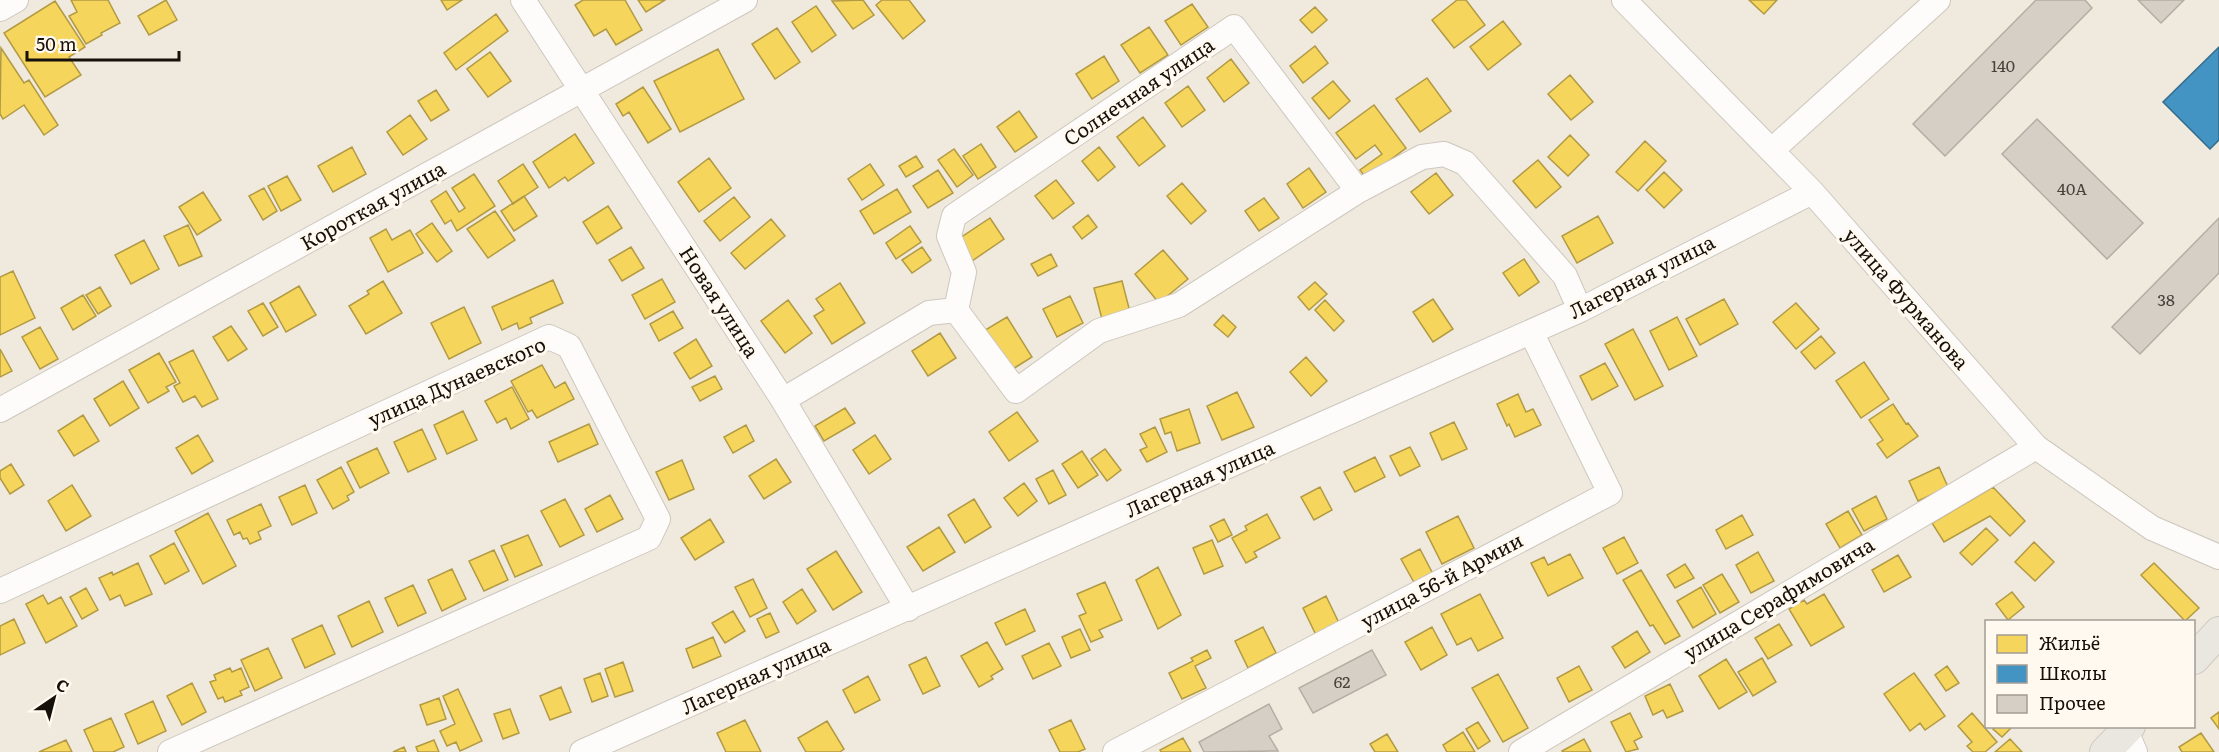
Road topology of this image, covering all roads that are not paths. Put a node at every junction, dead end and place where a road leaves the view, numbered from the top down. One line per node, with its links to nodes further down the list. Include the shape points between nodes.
1 (16, 0): 6 (street)
2 (524, 0): 7 (street, Новая улица)
3 (745, 0): 7 (street, Короткая улица)
4 (1624, 0): 8 (street, улица Фурманова)
5 (1938, 0): 8 (street)
6 (0, 9)
7 (581, 91): 14 (street, Новая улица); 15 (street, Короткая улица)
8 (1772, 150): 10 (street, улица Фурманова)
9 (1358, 191): 11 (street, via 1422,157 1444,154 1465,163 1564,276); 12 (street, via 1179,305 1099,331 1016,391); 12 (street, Солнечная улица, via 1234,27 954,216 949,236 964,272)
10 (1812, 192): 11 (street, Лагерная улица); 16 (street, улица Фурманова)
11 (1580, 309): 13 (street, Лагерная улица)
12 (956, 310): 14 (street, via 929,313)
13 (1531, 332): 19 (street, Лагерная улица); 25 (street, улица 56-й Армии, via 1610,493)
14 (783, 400): 19 (street, Новая улица)
15 (0, 410)
16 (2036, 447): 17 (street, улица Фурманова, via 2152,528); 26 (street, улица Серафимовича)
17 (2219, 557)
18 (0, 591): 23 (street, улица Дунаевского, via 549,338 568,346 658,519 649,538)
19 (908, 609): 24 (street, Лагерная улица)
20 (2219, 632): 21 (main road)
21 (2195, 657)
22 (2131, 736): 27 (main road)
23 (170, 752)
24 (582, 752)
25 (1115, 752)
26 (1521, 752)
27 (2104, 752)

